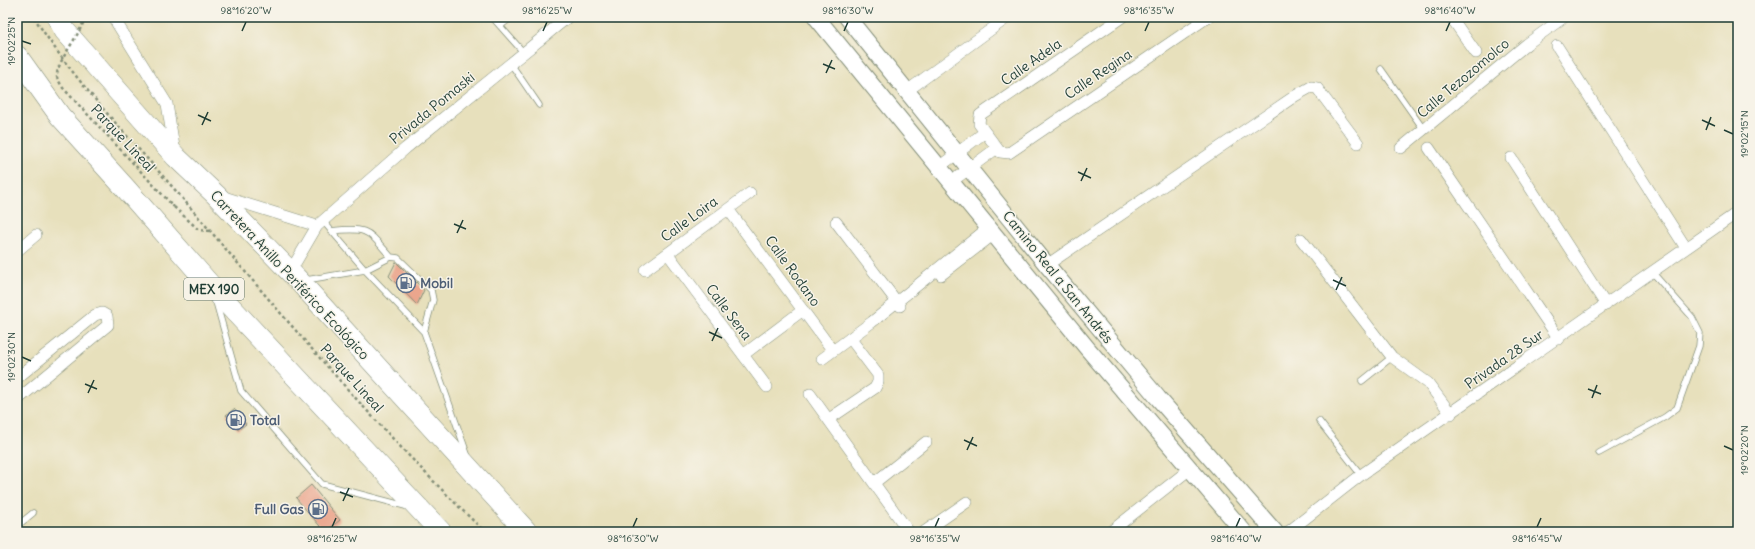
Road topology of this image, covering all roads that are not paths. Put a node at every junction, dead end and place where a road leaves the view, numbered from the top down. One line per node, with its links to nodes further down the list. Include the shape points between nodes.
1 (57, 17): 29 (highway, Carretera Anillo Periférico Ecológico, via 65,31)
2 (113, 17): 29 (street, via 167,104)
3 (492, 17): 13 (lane)
4 (512, 17): 13 (lane)
5 (568, 17): 15 (street, Privada Pomaski)
6 (816, 17): 31 (main road, Camino Real a San Andrés)
7 (847, 17): 20 (main road, Camino Real a San Andrés)
8 (1008, 17): 20 (street)
9 (1122, 17): 23 (street, Calle Adela, via 980,115 979,124)
10 (1208, 17): 27 (street, Calle Regina, via 1009,153)
11 (1451, 17): 16 (street)
12 (1564, 17): 22 (street, Calle Tezozomolco, via 1527,44)
13 (500, 26): 15 (lane)
14 (1557, 46): 44 (street)
15 (524, 53): 18 (street, Privada Pomaski)
16 (1476, 53)
17 (17, 56): 53 (highway, MEX 190, via 60,116)
18 (511, 64): 21 (lane); 39 (street, Privada Pomaski, via 406,148)
19 (1381, 69): 22 (lane)
20 (907, 91): 28 (main road, Camino Real a San Andrés)
21 (540, 105)
22 (1424, 130): 25 (street, Calle Tezozomolco)
23 (985, 132): 27 (street); 28 (street)
24 (1358, 143): 48 (street, via 1317,88 1311,87 1294,96)
25 (1401, 148)
26 (1429, 148): 59 (street)
27 (1001, 151): 32 (street, Calle Regina)
28 (957, 154): 31 (street); 32 (main road, Camino Real a San Andrés)
29 (176, 158): 35 (highway, Carretera Anillo Periférico Ecológico)
30 (1511, 158): 55 (street)
31 (939, 167): 33 (main road, Camino Real a San Andrés)
32 (969, 168): 33 (street, Calle Regina); 48 (main road, Camino Real a San Andrés)
33 (951, 182): 41 (main road, Camino Real a San Andrés)
34 (750, 193): 36 (street, Calle Loira)
35 (216, 195): 39 (street); 52 (highway, Carretera Anillo Periférico Ecológico)
36 (728, 209): 46 (street, Calle Loira); 56 (street, Calle Rodano)
37 (1738, 212): 44 (street, Privada 28 Sur)
38 (836, 222): 54 (street)
39 (320, 223): 40 (lane); 52 (street, Privada Pomaski)
40 (331, 230): 47 (lane, via 353,229 369,232); 49 (lane)
41 (991, 231): 54 (street); 76 (main road, Camino Real a San Andrés)
42 (36, 235): 45 (street)
43 (1301, 239): 62 (street)
44 (1686, 248): 51 (street, Privada 28 Sur)
45 (17, 251)
46 (668, 254): 50 (street, Calle Loira); 61 (street, Calle Sena)
47 (392, 257): 49 (lane); 57 (lane, via 398,258 431,290 433,300)
48 (1047, 265): 90 (main road, Camino Real a San Andrés)
49 (365, 270): 52 (lane); 57 (lane)
50 (645, 270)
51 (1652, 272): 55 (street, Privada 28 Sur); 75 (lane, via 1692,317 1700,333 1699,346 1677,408 1665,418)
52 (294, 277): 77 (highway, Carretera Anillo Periférico Ecológico)
53 (211, 286): 81 (highway, MEX 190); 81 (lane, via 242,391 322,484)
54 (898, 304): 58 (street, via 884,319 872,322)
55 (1606, 305): 59 (street, Privada 28 Sur)
56 (803, 310): 60 (street, Calle Rodano); 61 (street)
57 (424, 332): 77 (lane)
58 (850, 338): 60 (street); 72 (street, via 878,375 878,382 875,388)
59 (1559, 339): 71 (street, Privada 28 Sur)
60 (833, 351): 63 (street)
61 (743, 355): 68 (street, Calle Sena)
62 (1392, 358): 67 (lane); 71 (street, via 1428,383)
63 (822, 359)
64 (35, 364): 65 (street); 65 (street, via 95,315 102,313 107,316 108,325); 66 (street)
65 (46, 377): 70 (street)
66 (17, 378)
67 (1362, 381)
68 (767, 387)
69 (810, 394): 72 (street)
70 (17, 400)
71 (1451, 414): 78 (street, Privada 28 Sur)
72 (828, 419): 79 (street)
73 (1319, 421): 78 (lane)
74 (926, 442): 79 (street)
75 (1599, 452)
76 (1190, 469): 84 (main road, Camino Real a San Andrés); 89 (street)
77 (474, 474): 86 (highway, Carretera Anillo Periférico Ecológico)
78 (1361, 475): 91 (street, Privada 28 Sur)
79 (874, 483): 87 (street)
80 (967, 502): 88 (street)
81 (423, 512): 85 (highway, MEX 190)
82 (33, 513): 83 (lane)
83 (17, 526)
84 (1241, 531)
85 (441, 532)
86 (527, 532)
87 (910, 532)
88 (924, 532)
89 (1110, 532)
90 (1275, 532)
91 (1288, 532)

